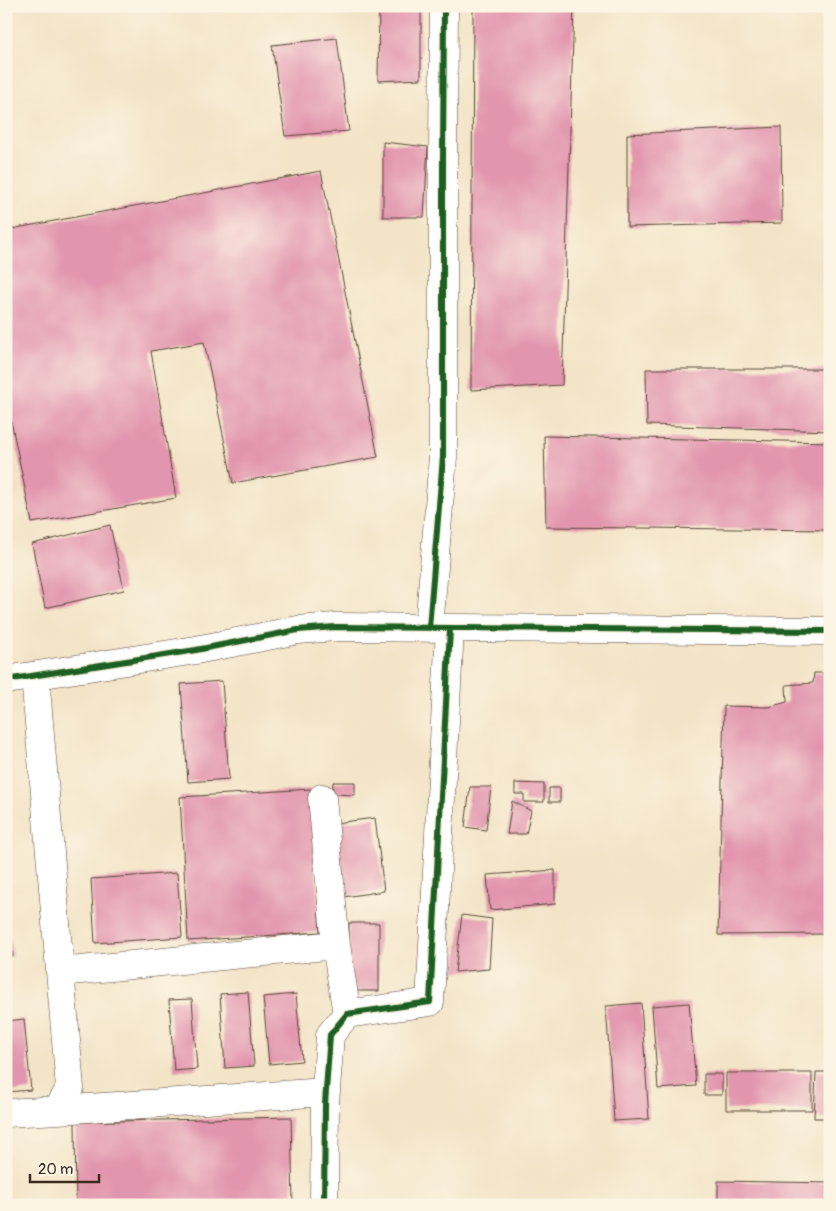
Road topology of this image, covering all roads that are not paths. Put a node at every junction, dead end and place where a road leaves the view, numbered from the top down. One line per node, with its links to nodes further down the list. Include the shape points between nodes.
1 (444, 6): 2 (street)
2 (440, 628): 3 (street); 4 (street, via 298,630); 9 (street, via 430,1002)
3 (830, 631)
4 (35, 676): 5 (street); 8 (street)
5 (6, 680)
6 (322, 798): 7 (street)
7 (336, 946): 8 (street); 9 (street)
8 (60, 972): 11 (street, via 70,1088)
9 (347, 1014): 10 (street, via 330,1035)
10 (326, 1092): 11 (street); 13 (street)
11 (58, 1110): 12 (street)
12 (6, 1113)
13 (324, 1205)

